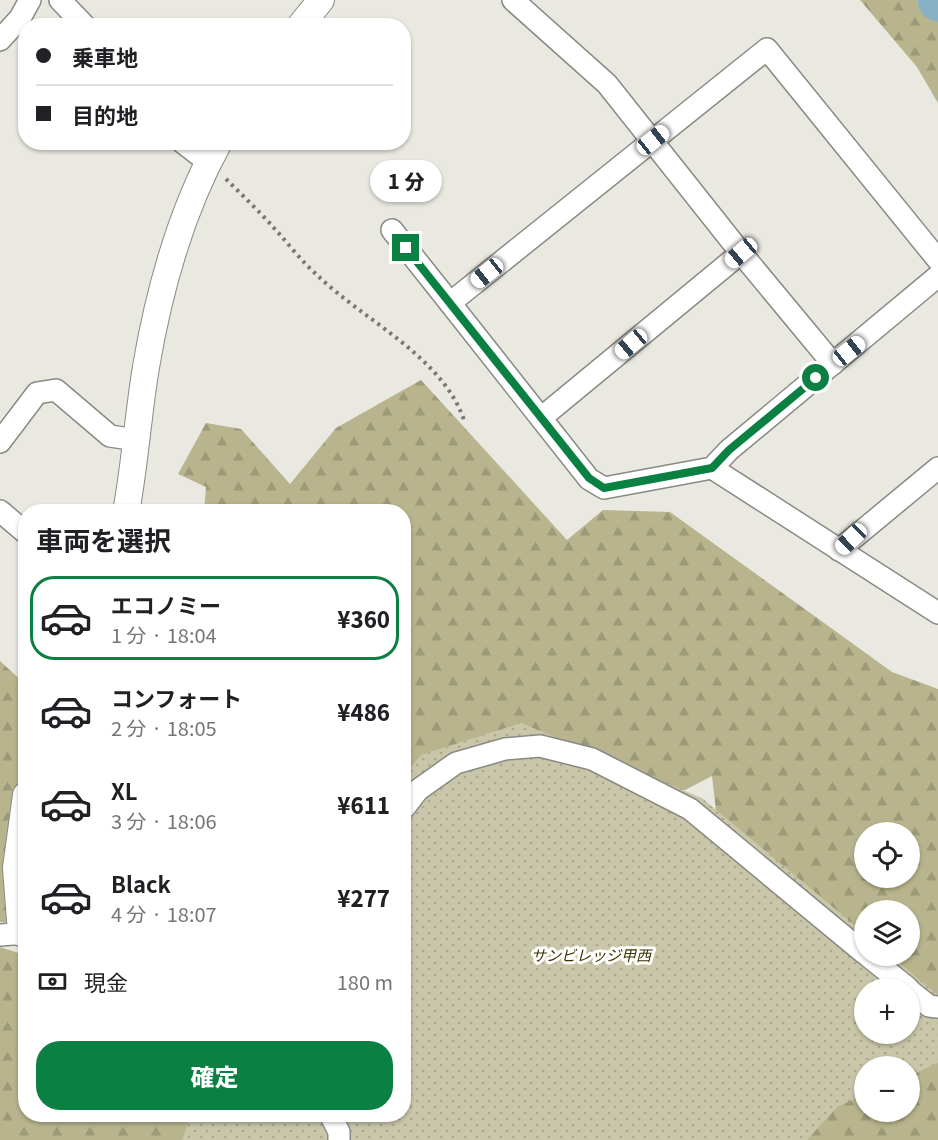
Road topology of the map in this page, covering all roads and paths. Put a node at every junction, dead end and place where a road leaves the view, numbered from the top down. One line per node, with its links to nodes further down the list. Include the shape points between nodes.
1 (30, 0): 5 (street)
2 (60, 0): 6 (street)
3 (321, 0): 7 (street)
4 (513, 0): 10 (street, via 607,84)
5 (20, 18)
6 (77, 18)
7 (306, 18)
8 (18, 20): 9 (street)
9 (0, 40)
10 (653, 140): 13 (street); 14 (street, via 767,49); 16 (street)
11 (213, 152): 19 (path, via 316,275 434,372 456,399); 20 (street, via 182,221 162,293 146,366)
12 (392, 230): 16 (street)
13 (741, 253): 17 (street); 18 (street)
14 (938, 260)
15 (938, 276): 17 (street)
16 (450, 303): 18 (street)
17 (833, 364): 22 (street)
18 (541, 418): 22 (street, via 589,478 604,488)
19 (464, 420)
20 (137, 440): 21 (street, via 110,436 56,390 37,393); 24 (street)
21 (0, 442)
22 (712, 468): 27 (street)
23 (938, 468): 27 (street)
24 (127, 504)
25 (0, 511): 26 (street)
26 (18, 526)
27 (839, 550): 28 (street)
28 (938, 613)
29 (411, 799): 32 (street, via 456,763 505,749 540,746 592,759 690,809)
30 (18, 853): 31 (street)
31 (16, 934)
32 (854, 945)
33 (880, 966): 34 (street)
34 (895, 978)
35 (920, 999): 36 (street)
36 (938, 1007)
37 (334, 1122): 38 (street)
38 (339, 1140)

